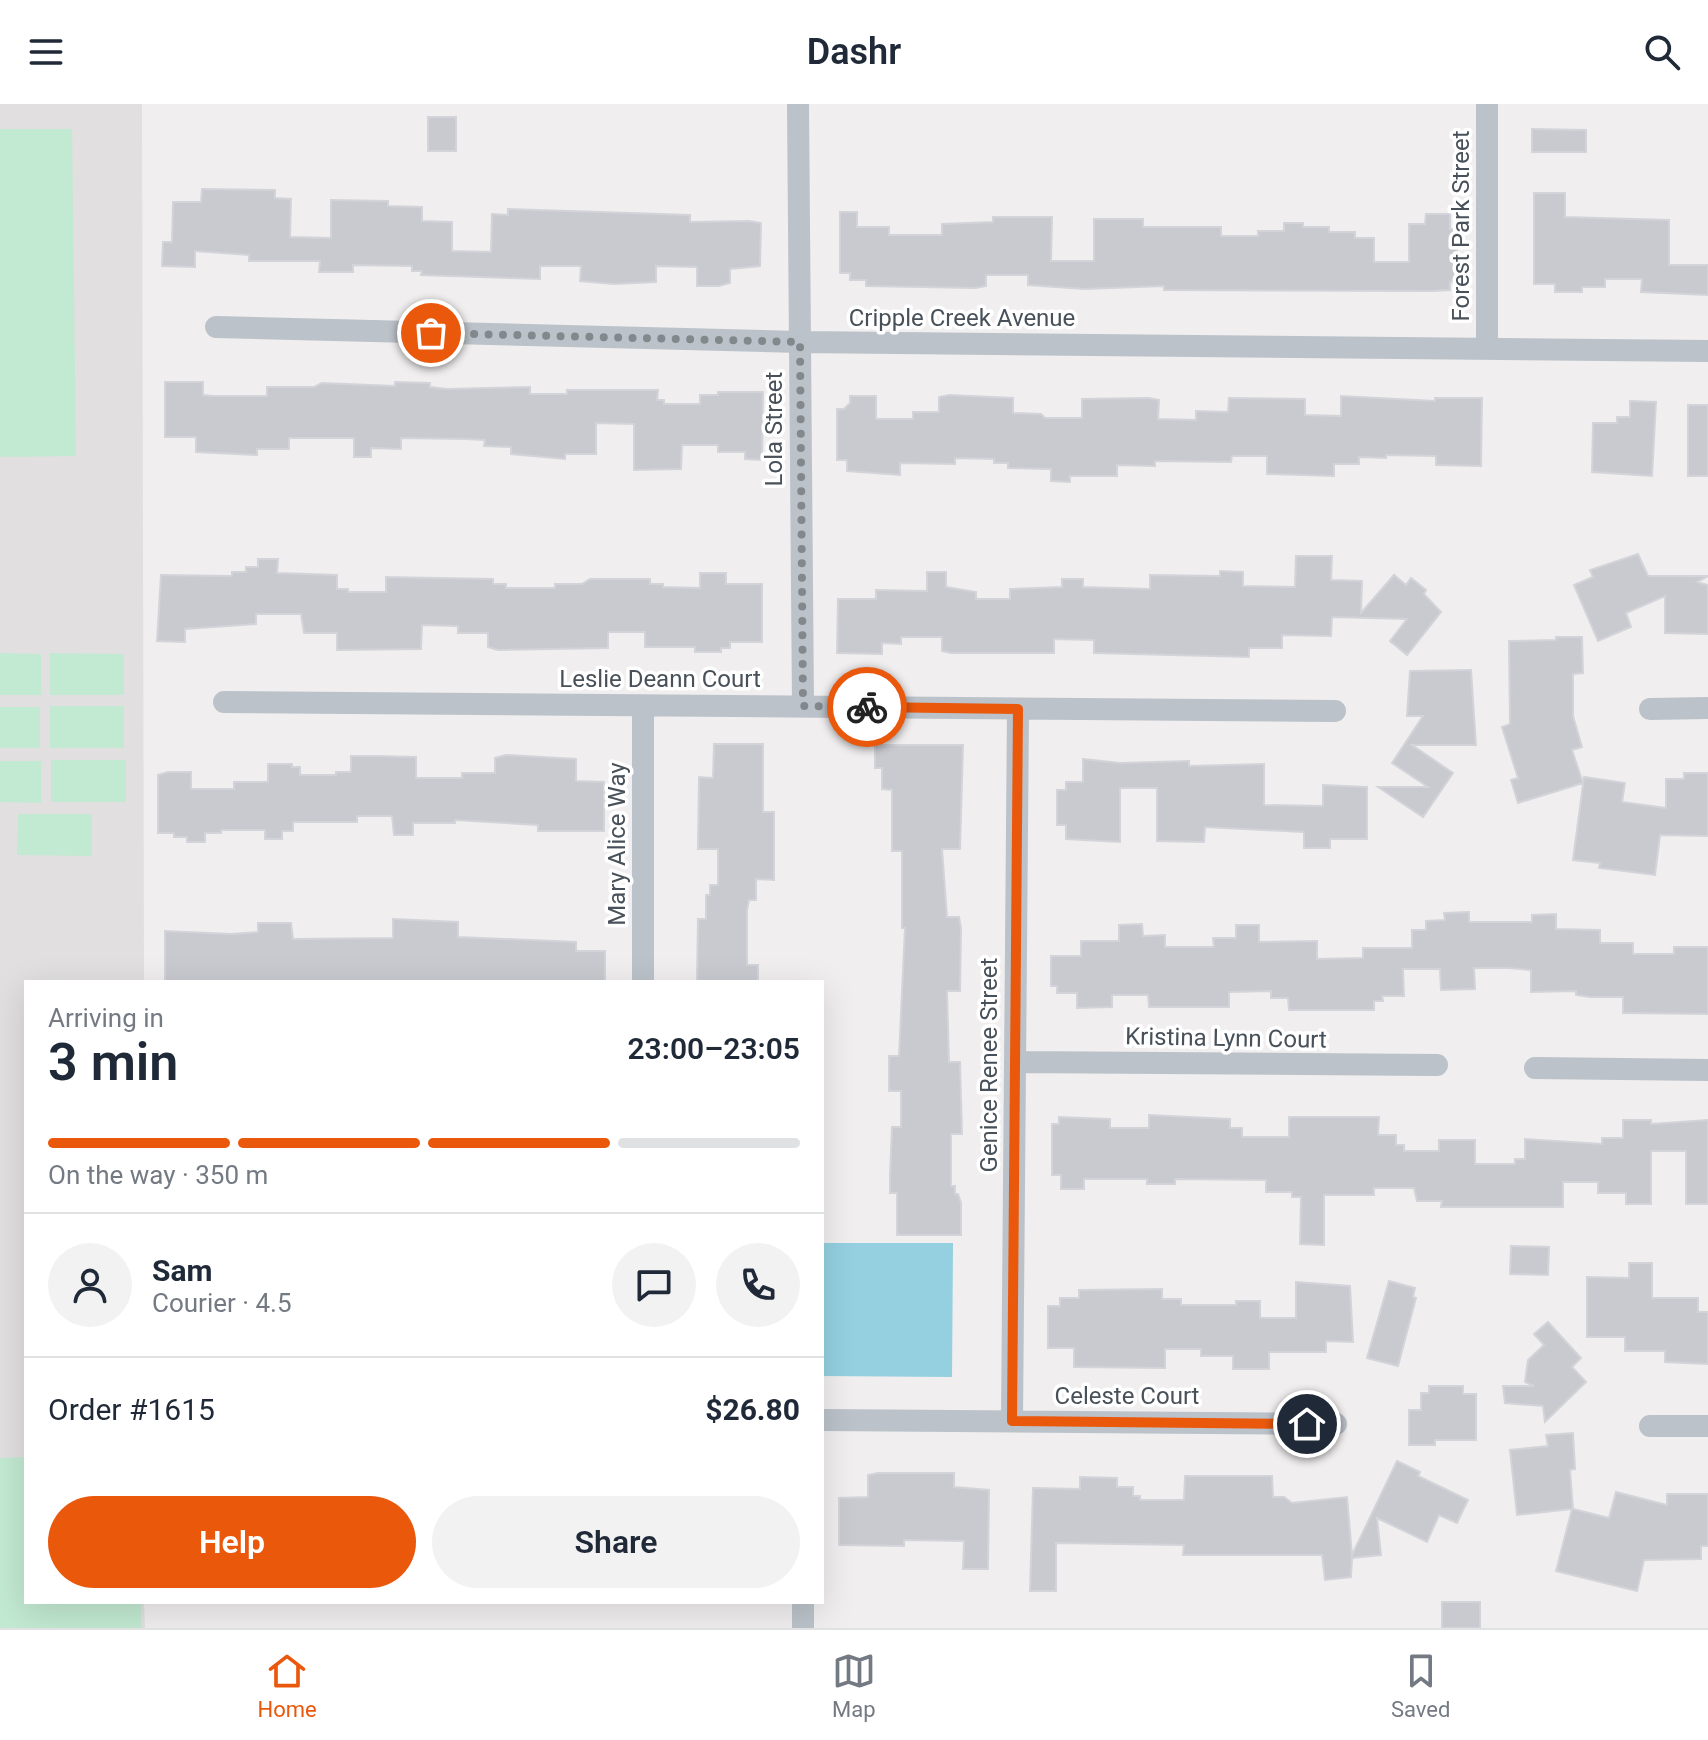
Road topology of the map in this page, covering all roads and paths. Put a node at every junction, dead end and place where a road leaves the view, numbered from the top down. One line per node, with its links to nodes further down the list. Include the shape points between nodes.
1 (798, 104): 4 (street, Lola Street)
2 (1487, 104): 5 (street, Forest Park Street)
3 (216, 327): 4 (street, Cripple Creek Avenue)
4 (800, 342): 5 (street, Cripple Creek Avenue); 9 (street, Lola Street)
5 (1487, 348): 6 (street, Cripple Creek Avenue)
6 (1708, 351)
7 (224, 702): 8 (street, Leslie Deann Court)
8 (643, 706): 9 (street, Leslie Deann Court); 14 (street, Mary Alice Way)
9 (803, 706): 11 (street, Leslie Deann Court)
10 (1708, 708): 12 (street)
11 (1018, 709): 13 (street, Leslie Deann Court); 15 (street, Genice Renee Street)
12 (1650, 709)
13 (1335, 711)
14 (643, 980)
15 (1015, 1062): 16 (street, Kristina Lynn Court); 20 (street, Genice Renee Street)
16 (1437, 1065)
17 (1535, 1068): 18 (street)
18 (1708, 1070)
19 (824, 1420): 20 (street, Celeste Court)
20 (1012, 1421): 21 (street, Celeste Court)
21 (1336, 1424)
22 (1650, 1426): 23 (street)
23 (1708, 1426)
24 (803, 1604): 25 (street)
25 (803, 1628)

